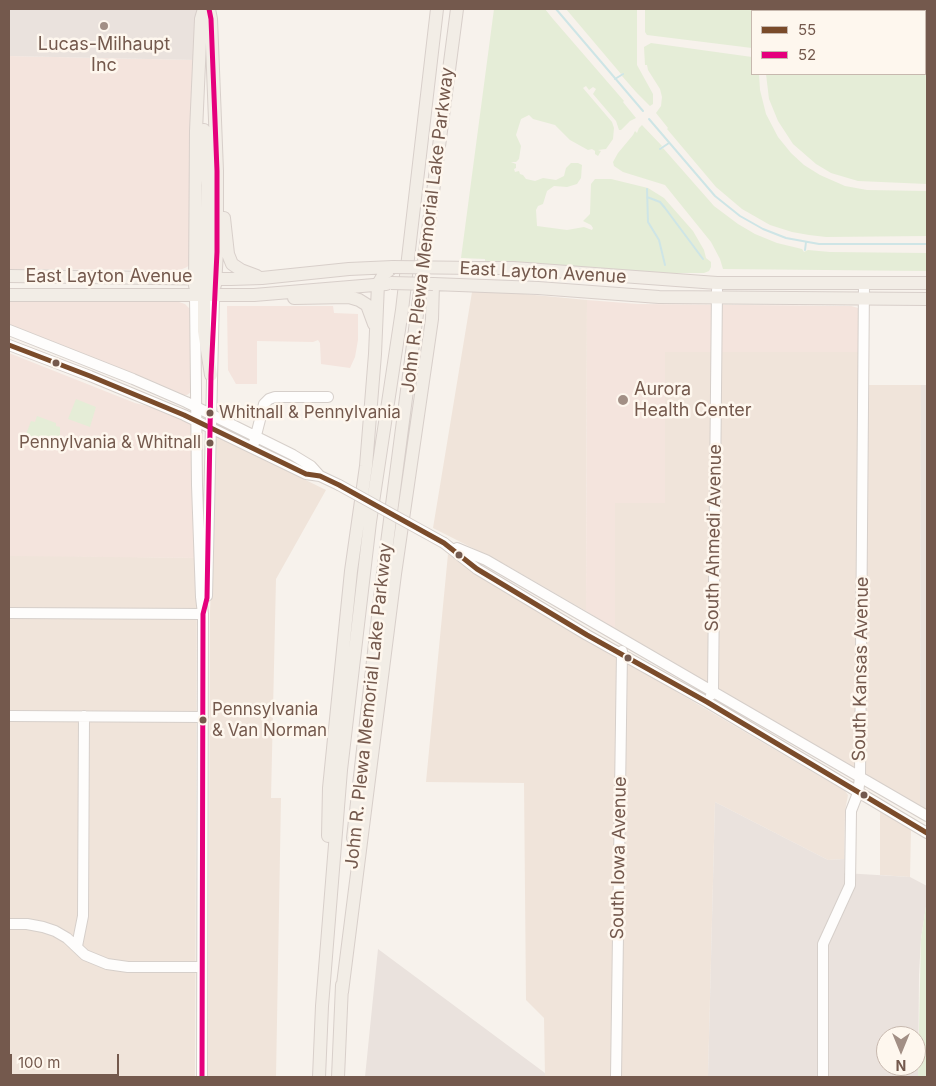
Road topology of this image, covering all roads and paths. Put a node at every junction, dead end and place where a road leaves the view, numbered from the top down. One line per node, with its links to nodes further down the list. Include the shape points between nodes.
1 (204, 9): 14 (main road, via 198,76)
2 (209, 9): 5 (main road, via 212,19)
3 (437, 9): 53 (main road, John R. Plewa Memorial Lake Parkway, via 402,310 370,522 345,732)
4 (457, 9): 52 (main road, John R. Plewa Memorial Lake Parkway, via 382,581 355,815)
5 (217, 170): 9 (main road, via 232,264); 14 (main road, via 217,252)
6 (389, 267): 7 (main road, East Layton Avenue, bridge); 9 (main road, East Layton Avenue); 13 (main road, via 384,274); 14 (main road, via 311,280)
7 (416, 267): 10 (main road, East Layton Avenue, bridge, via 513,268); 15 (main road, via 426,274)
8 (9, 276): 14 (main road, East Layton Avenue)
9 (262, 278): 14 (main road, East Layton Avenue)
10 (717, 283): 11 (main road, East Layton Avenue); 18 (street, South Ahmedi Avenue)
11 (864, 283): 12 (main road, East Layton Avenue); 19 (street, South Kansas Avenue)
12 (927, 283)
13 (385, 284): 15 (main road, East Layton Avenue, bridge); 17 (main road, East Layton Avenue); 22 (main road)
14 (205, 287): 16 (main road, East Layton Avenue, via 104,295); 17 (main road, East Layton Avenue); 24 (main road, via 204,331); 26 (street)
15 (436, 292): 18 (main road, East Layton Avenue, via 457,285 476,285); 52 (main road, via 395,574)
16 (9, 295)
17 (254, 295): 22 (main road, via 359,300 366,305)
18 (717, 298): 19 (main road, East Layton Avenue); 38 (street, South Ahmedi Avenue)
19 (864, 299): 20 (main road, East Layton Avenue); 45 (street, South Kansas Avenue)
20 (927, 299)
21 (9, 330): 26 (street)
22 (376, 331): 53 (main road, via 366,466 351,571 329,788)
23 (9, 346): 28 (street)
24 (211, 375): 27 (street)
25 (328, 397): 30 (street, via 269,399 264,404)
26 (197, 407): 27 (street); 28 (street)
27 (210, 414): 29 (street); 30 (street)
28 (197, 422): 29 (street); 35 (street)
29 (210, 428): 31 (street); 35 (street, via 207,598)
30 (255, 436): 31 (street); 32 (street, via 311,466)
31 (252, 448): 32 (street, via 306,474)
32 (320, 476): 33 (street, bridge)
33 (444, 543): 36 (street, via 486,560); 37 (street, via 477,568)
34 (9, 613): 35 (street)
35 (203, 614): 42 (street)
36 (625, 640): 37 (street, South Iowa Avenue); 38 (street)
37 (621, 654): 39 (street); 57 (street, South Iowa Avenue)
38 (713, 690): 39 (street, South Ahmedi Avenue); 43 (street)
39 (706, 702): 44 (street)
40 (9, 716): 41 (street)
41 (84, 716): 42 (street); 50 (street, via 83,916)
42 (203, 717): 51 (street)
43 (781, 730): 44 (street); 45 (street)
44 (773, 743): 46 (street)
45 (860, 777): 46 (street, South Kansas Avenue); 47 (street)
46 (858, 793): 48 (street); 58 (street, South Kansas Avenue, via 851,811 850,885 823,944)
47 (927, 816)
48 (927, 833)
49 (9, 924): 50 (street, via 43,927)
50 (77, 946): 51 (street, via 85,955 116,966)
51 (202, 967): 54 (street)
52 (342, 992): 56 (main road, John R. Plewa Memorial Lake Parkway)
53 (322, 1006): 55 (main road, John R. Plewa Memorial Lake Parkway)
54 (202, 1077)
55 (319, 1077)
56 (338, 1077)
57 (616, 1077)
58 (823, 1077)

